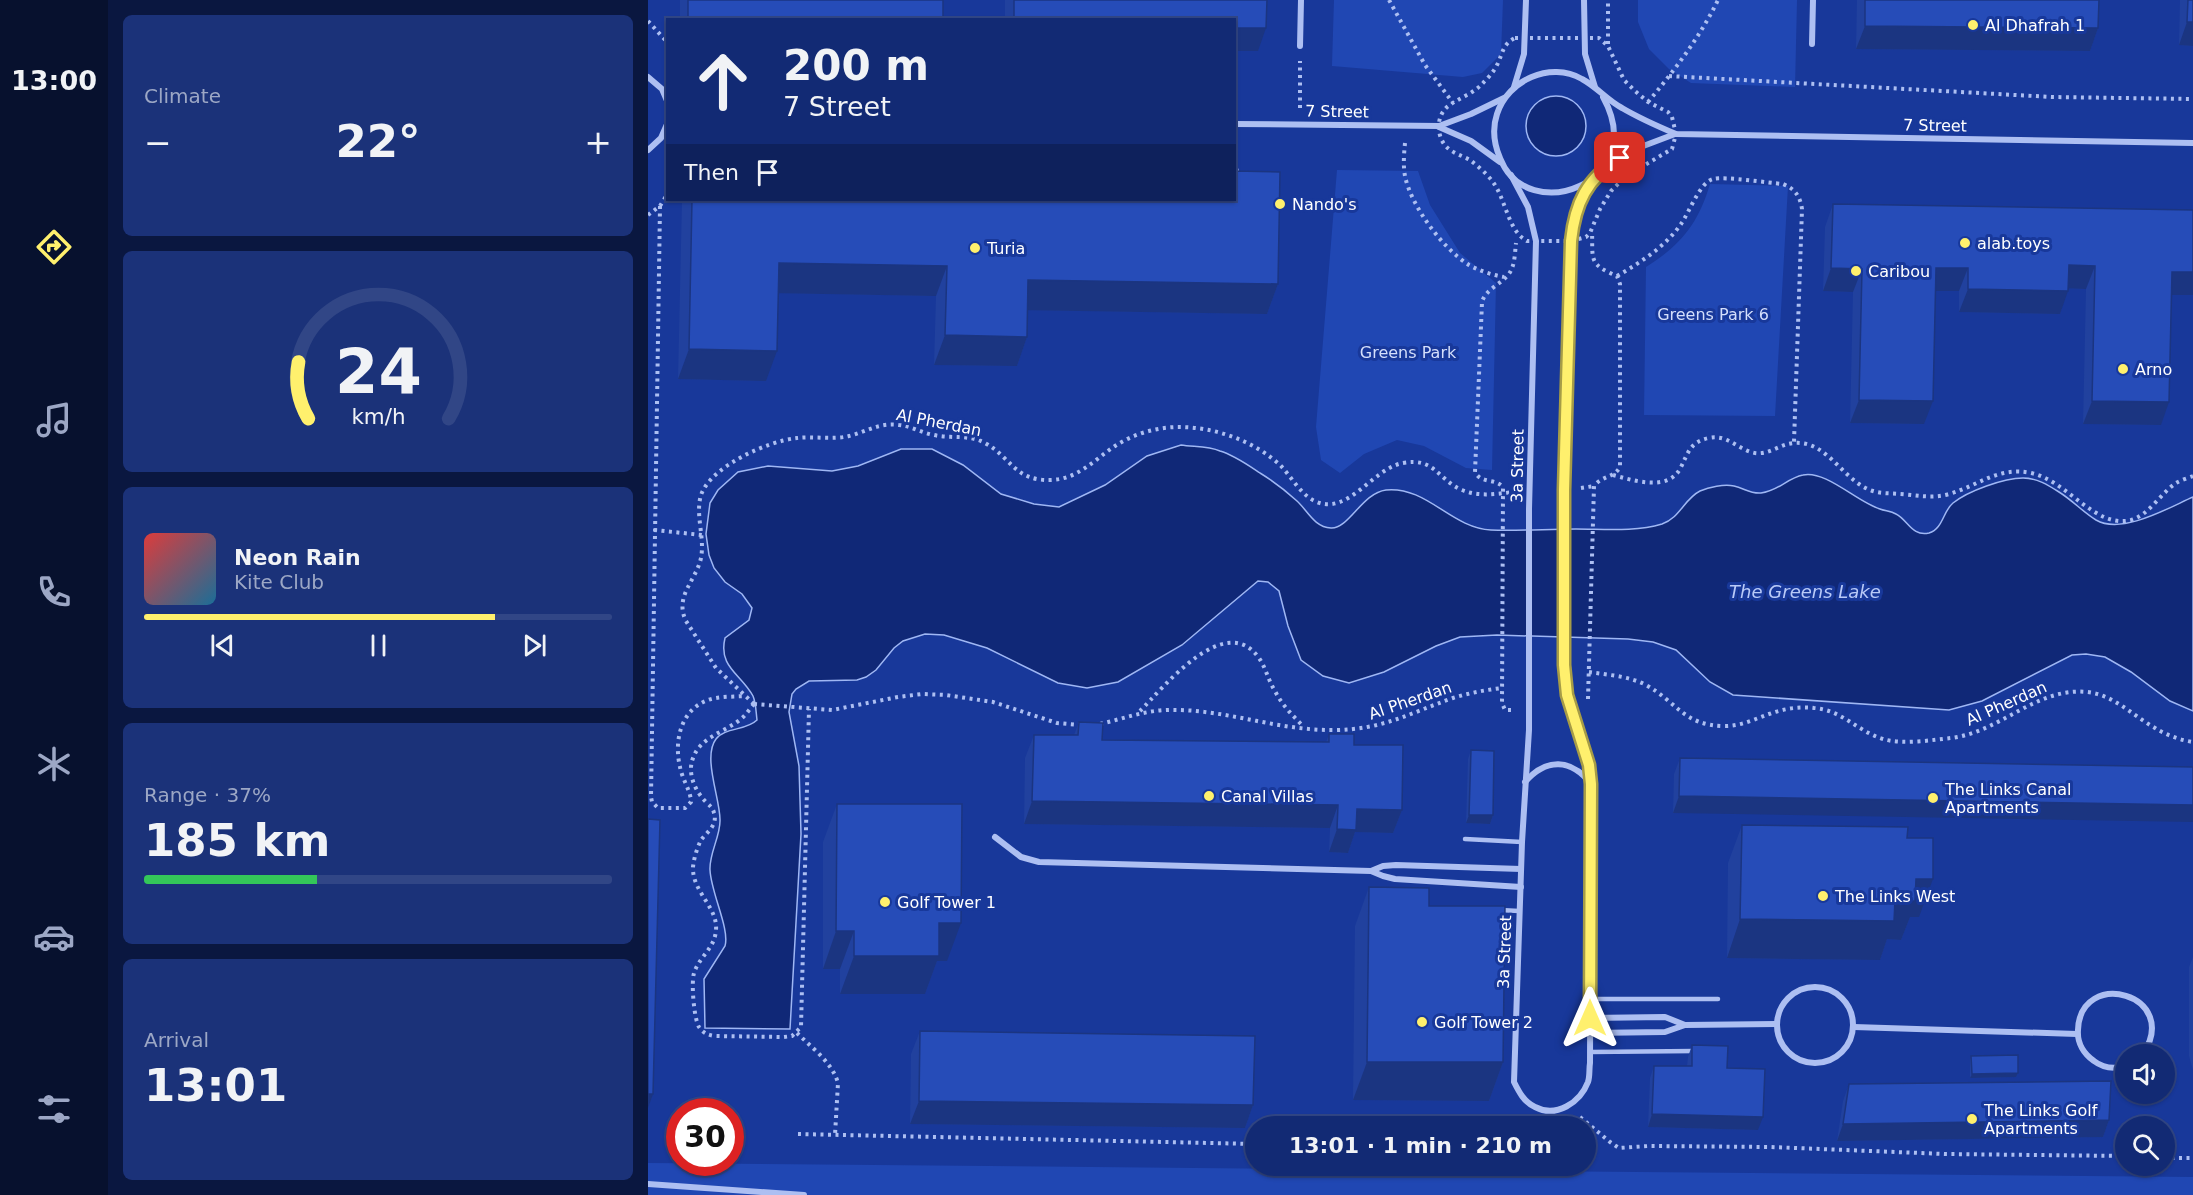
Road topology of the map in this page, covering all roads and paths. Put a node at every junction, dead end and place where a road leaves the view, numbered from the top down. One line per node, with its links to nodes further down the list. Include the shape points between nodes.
1 (1301, 0): 13 (street)
2 (1389, 0): 25 (path)
3 (1527, 0): 9 (street)
4 (1584, 0): 10 (street)
5 (1608, 0): 14 (path)
6 (1718, 0): 16 (path)
7 (1813, 0): 12 (street)
8 (648, 21): 11 (path)
9 (1526, 38): 10 (path); 18 (street); 25 (path, via 1515,38 1505,44 1489,77)
10 (1584, 38): 14 (path, via 1599,38); 19 (street)
11 (666, 41)
12 (1812, 44)
13 (1300, 46): 27 (path)
14 (1608, 46): 24 (path, via 1624,80)
15 (648, 72): 17 (street)
16 (1669, 76): 23 (path, via 2052,97); 24 (path)
17 (651, 78): 20 (street)
18 (1514, 87): 19 (street, via 1529,77 1563,72); 22 (street)
19 (1595, 87): 21 (street)
20 (665, 91)
21 (1603, 97): 30 (street, 7 Street); 35 (street, via 1611,110 1614,141)
22 (1504, 98): 29 (street, 7 Street); 34 (street, via 1494,130 1495,147)
23 (2193, 99)
24 (1647, 102): 30 (path, via 1668,112)
25 (1453, 104): 29 (path, via 1443,112)
26 (1236, 124): 27 (street, 7 Street)
27 (1300, 124): 28 (street, 7 Street)
28 (1406, 126): 29 (street, 7 Street); 48 (path, via 1406,176 1421,213 1457,256 1480,270)
29 (1439, 126): 34 (street, 7 Street, via 1471,141); 44 (path, via 1439,134 1448,148 1470,160 1493,182)
30 (1676, 134): 32 (street, 7 Street); 35 (street, 7 Street, via 1638,148); 43 (path, via 1672,149 1626,176 1611,191)
31 (664, 137): 33 (street)
32 (2193, 143)
33 (649, 151)
34 (1502, 163): 37 (street)
35 (1602, 169): 38 (street)
36 (1236, 170): 39 (lane)
37 (1511, 175): 38 (street, via 1536,190 1552,193 1567,191); 45 (street, 3a Street, via 1528,207)
38 (1594, 178): 46 (street, via 1577,208)
39 (1240, 183)
40 (666, 196): 41 (path)
41 (660, 206): 42 (path); 53 (path)
42 (648, 214)
43 (1592, 228): 46 (path, via 1586,237); 47 (path, via 1595,264)
44 (1517, 233): 45 (path, via 1527,241); 48 (path, via 1513,268)
45 (1536, 241): 46 (path); 68 (street, 3a Street)
46 (1571, 241): 69 (street, via 1564,665 1567,695)
47 (1617, 276): 49 (path, via 1667,240 1709,181 1783,184 1797,193 1802,209); 50 (path, via 1620,467)
48 (1505, 277): 52 (path, via 1482,302 1475,472 1482,479 1499,483)
49 (1794, 442): 50 (path, via 1763,454 1733,441 1710,437 1690,448 1677,474 1666,480 1641,483); 51 (path, via 1817,449 1846,476 1872,491 1934,497 1951,494 1987,477 2008,472 2030,473 2052,480 2101,517 2116,521 2133,520 2177,483)
50 (1613, 475): 55 (path, via 1600,479 1594,486)
51 (2193, 476)
52 (1504, 493): 54 (path, Al Pherdan, via 1474,494 1459,489 1435,468 1419,461 1384,470 1344,501 1330,505 1306,495 1280,465 1258,449 1207,429 1179,427 1135,435 1086,469 1052,480 1018,472 985,442 971,437 936,436 887,424 847,437 793,438 761,448 724,468 701,495); 56 (path)
53 (654, 530): 54 (path); 67 (path)
54 (702, 534): 59 (path, Al Pherdan, via 698,568 683,595 682,613 716,668)
55 (1589, 663)
56 (1503, 669)
57 (1589, 672): 66 (path, Al Pherdan, via 1633,680 1656,691 1683,714 1704,723 1726,726 1791,708 1814,708 1836,712 1885,740 1921,741 1955,737 1988,727 2040,698 2064,692 2089,692 2112,699 2155,728)
58 (1502, 688): 65 (path, Al Pherdan, via 1455,697 1390,723 1333,730)
59 (746, 696): 60 (path, Al Pherdan); 67 (path, via 707,700 687,715 678,752 683,781 691,798 689,806 662,810 654,806)
60 (754, 704): 61 (path); 84 (path, via 744,717 706,740 691,763 696,790 715,815 693,867 695,881 717,926 711,948 697,966 692,988 697,1024 708,1035 784,1037)
61 (809, 709): 64 (path, via 832,710 922,694 946,694 993,702 1057,723); 84 (path, via 801,1027)
62 (1140, 712): 63 (path, Al Pherdan); 65 (path, Al Pherdan, via 1195,711); 65 (path, via 1192,659 1204,651 1233,643 1246,646 1257,655 1275,693)
63 (1099, 724)
64 (1089, 725)
65 (1304, 728)
66 (2193, 742)
67 (650, 775)
68 (1525, 782): 69 (street, via 1545,766 1559,764 1572,766); 72 (street, 3a Street)
69 (1591, 784): 78 (street)
70 (995, 837): 74 (street, via 1021,857 1039,862)
71 (1465, 839): 72 (lane)
72 (1522, 842): 73 (street, 3a Street)
73 (1521, 869): 74 (street, via 1396,864); 75 (street, 3a Street)
74 (1371, 871): 75 (street, via 1395,879)
75 (1521, 887): 77 (street, 3a Street)
76 (1496, 910): 77 (lane)
77 (1520, 911): 91 (street, 3a Street, via 1514,1082 1522,1097 1535,1107 1552,1111)
78 (1590, 999): 79 (lane); 80 (street)
79 (1718, 999)
80 (1590, 1018): 82 (street, via 1658,1017); 85 (street)
81 (1776, 1024): 82 (street); 83 (street, via 1780,1041 1791,1056 1813,1064 1836,1057 1845,1049); 83 (street, via 1779,1012 1793,993 1816,987 1839,995 1852,1014)
82 (1685, 1025): 85 (street, via 1665,1032)
83 (1854, 1027): 86 (street)
84 (797, 1033): 93 (path, via 836,1075)
85 (1590, 1034): 89 (street)
86 (2078, 1034): 87 (street, via 2081,1016 2092,1001 2115,993 2138,1000 2146,1009 2151,1020); 90 (street, via 2084,1051 2097,1064)
87 (2149, 1044)
88 (1706, 1051): 89 (lane)
89 (1590, 1052): 91 (street, via 1588,1080 1581,1096)
90 (2115, 1067)
91 (1568, 1107): 95 (path, via 1619,1148 1771,1147)
92 (798, 1134): 93 (path)
93 (836, 1135): 94 (path)
94 (1245, 1144)
95 (2115, 1156)
96 (2175, 1158): 97 (path)
97 (2193, 1158)
98 (648, 1184): 99 (street)
99 (804, 1195)

